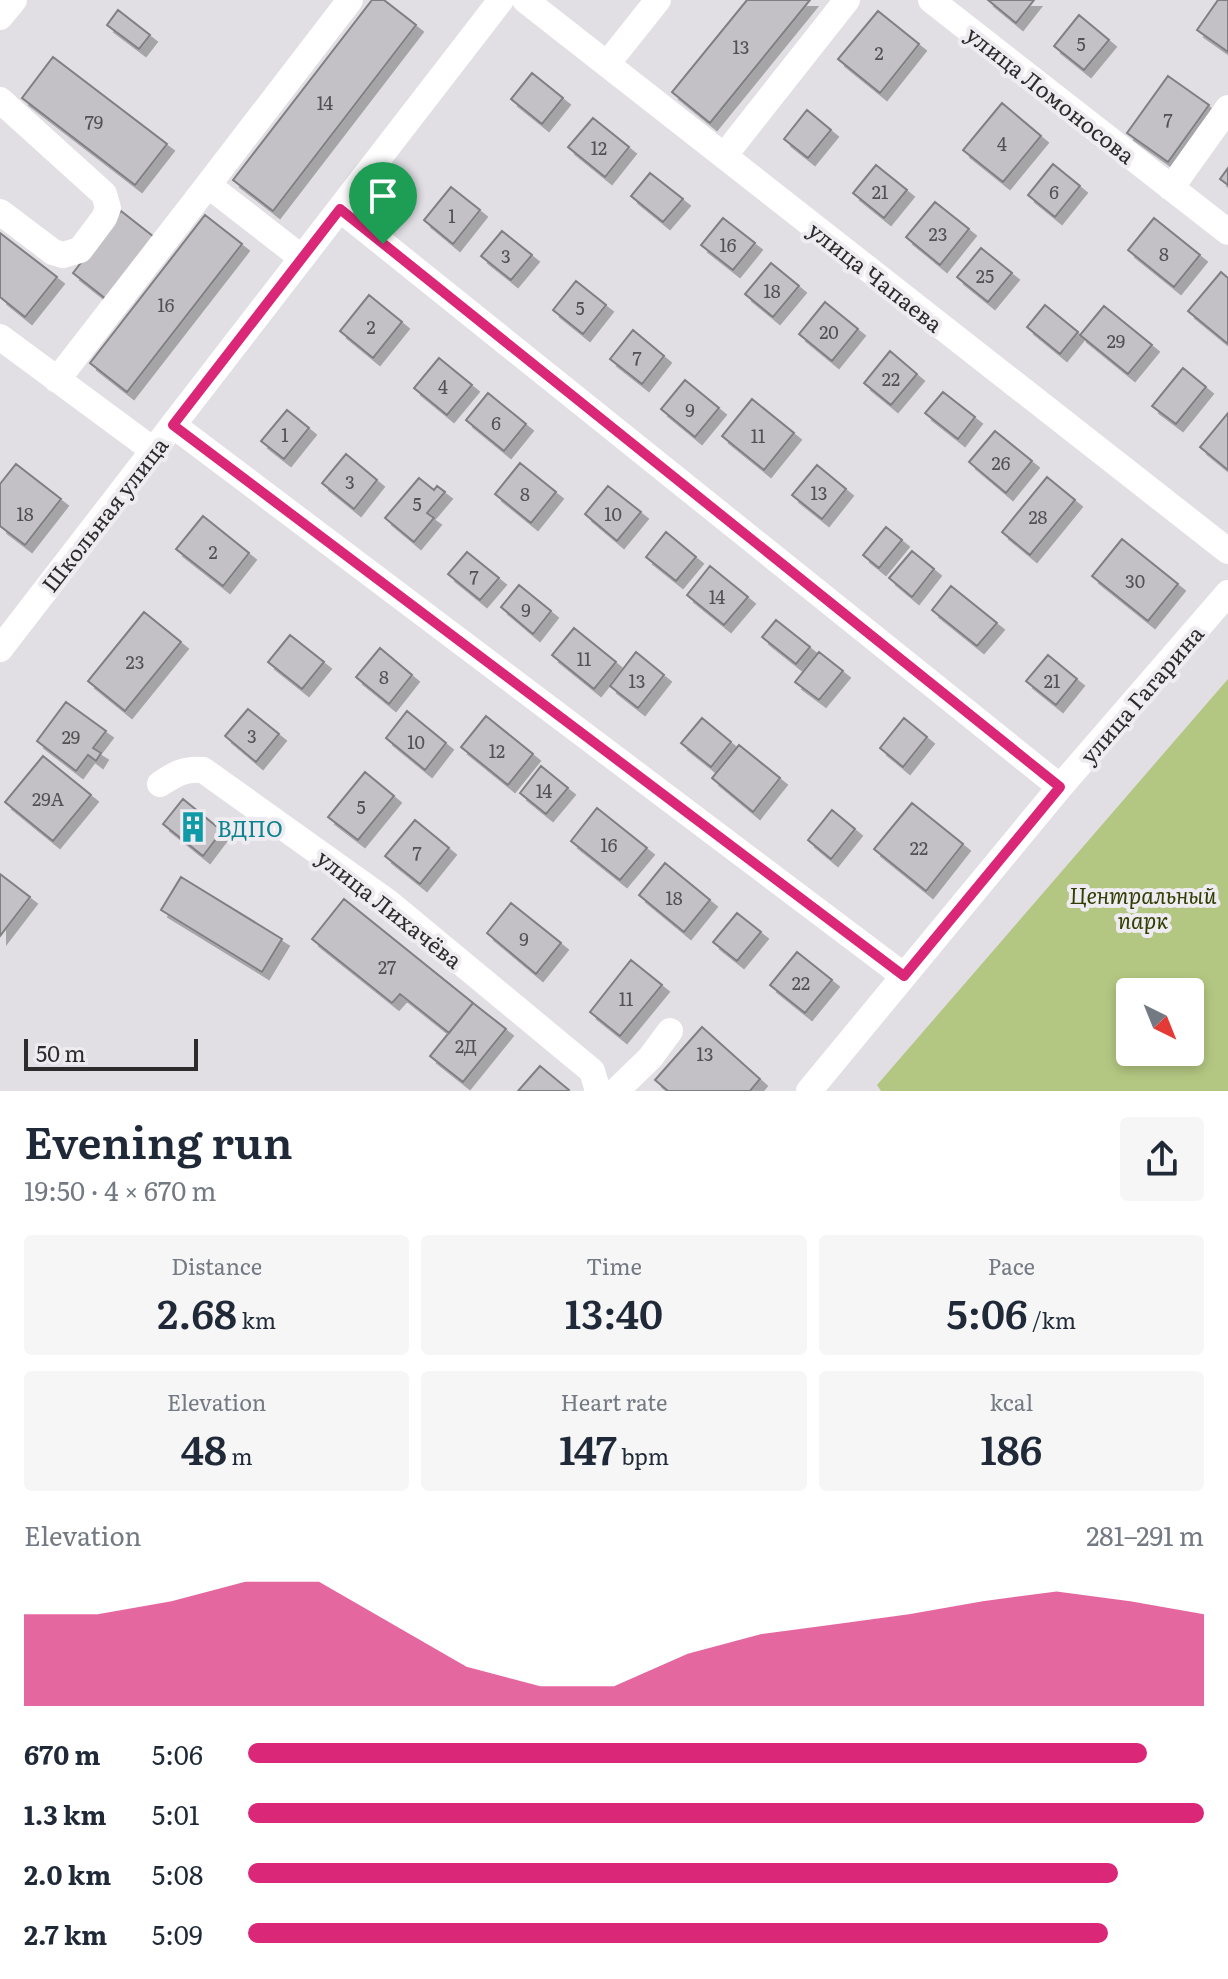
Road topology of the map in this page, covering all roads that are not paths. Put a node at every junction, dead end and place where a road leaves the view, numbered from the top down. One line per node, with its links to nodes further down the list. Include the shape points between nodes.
1 (14, 0): 8 (street)
2 (350, 0): 13 (street)
3 (501, 0): 15 (street, Школьная улица)
4 (525, 0): 9 (street, улица Чапаева)
5 (658, 0): 9 (street)
6 (847, 0): 12 (street)
7 (931, 0): 14 (street, улица Ломоносова)
8 (0, 17)
9 (607, 64): 12 (street, улица Чапаева)
10 (0, 100): 16 (street, via 104,194 108,208 80,250 63,255)
11 (1228, 108): 14 (street)
12 (724, 156): 23 (street, улица Чапаева)
13 (208, 185): 18 (street); 20 (street)
14 (1171, 188): 17 (street, улица Ломоносова)
15 (340, 209): 18 (street, Школьная улица); 27 (street)
16 (0, 212)
17 (1228, 232)
18 (302, 258): 21 (street, Школьная улица)
19 (0, 337): 20 (street)
20 (57, 380): 22 (street)
21 (173, 425): 22 (street, Школьная улица); 28 (street)
22 (153, 450): 25 (street, Школьная улица)
23 (1228, 551)
24 (1228, 593): 27 (street, улица Гагарина)
25 (0, 649)
26 (160, 784): 30 (street, улица Лихачёва, via 176,772 203,770 388,902 592,1071)
27 (1060, 787): 28 (street, улица Гагарина)
28 (904, 976): 32 (street, улица Гагарина)
29 (670, 1031): 31 (street)
30 (598, 1091)
31 (616, 1091)
32 (809, 1091)

